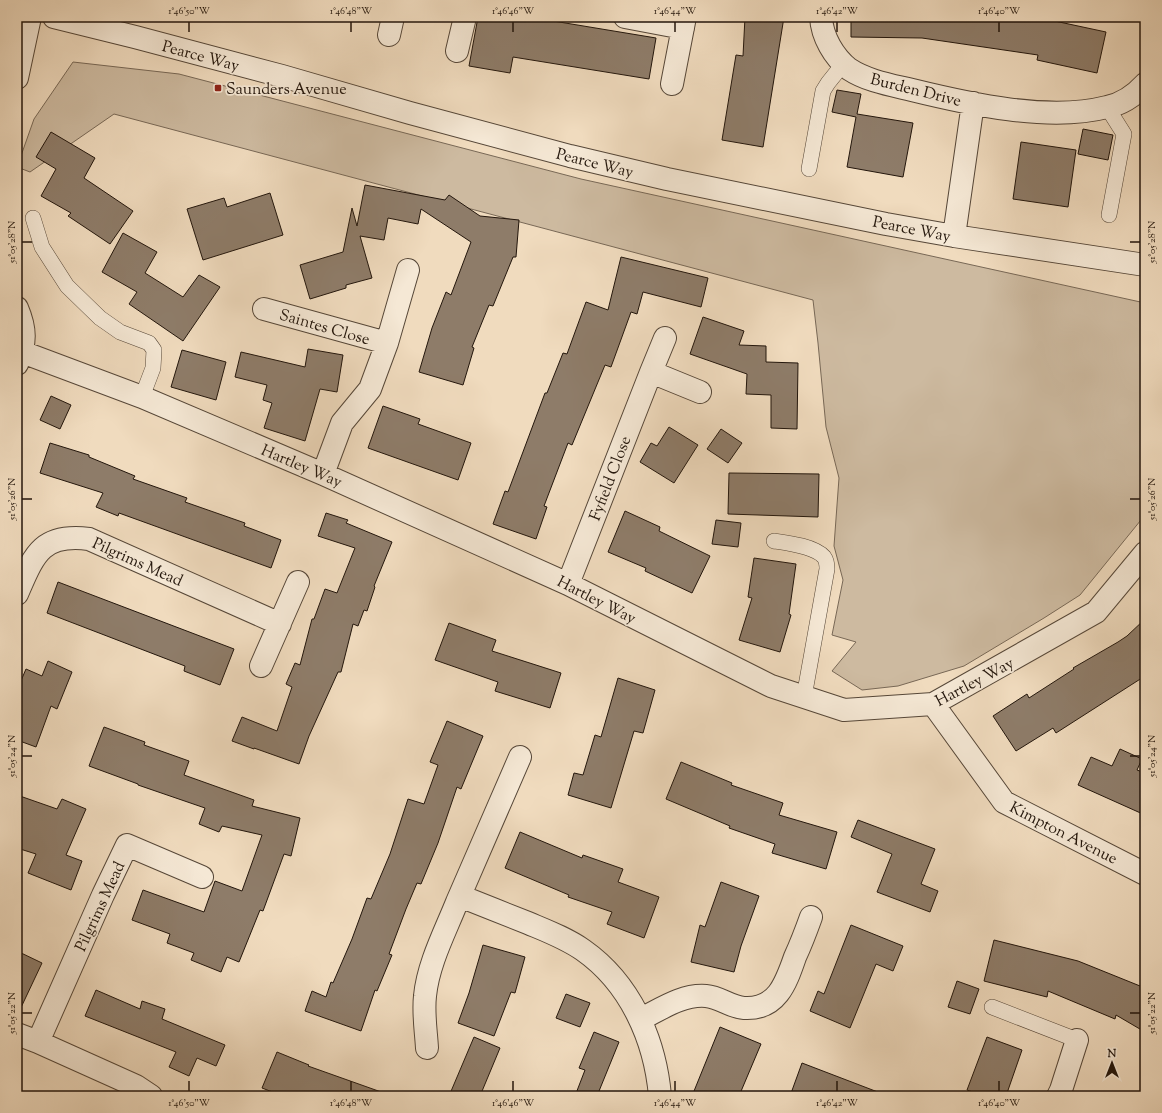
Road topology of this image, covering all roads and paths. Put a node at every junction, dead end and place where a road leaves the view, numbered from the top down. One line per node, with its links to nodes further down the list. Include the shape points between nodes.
1 (30, 17): 9 (street)
2 (54, 17): 17 (street, Pearce Way, via 282,76 570,156 667,179)
3 (464, 17): 7 (street)
4 (625, 17): 6 (street)
5 (821, 17): 8 (street, Burden Drive, via 830,46)
6 (684, 22): 10 (street)
7 (457, 51)
8 (844, 63): 12 (street, Burden Drive, via 863,76 891,85); 14 (lane, via 823,91)
9 (17, 78)
10 (672, 84)
11 (1145, 84): 13 (street, Burden Drive, via 1134,95)
12 (973, 103): 13 (street, Burden Drive, via 1049,113); 17 (street, Burden Drive)
13 (1107, 107): 15 (lane, via 1124,134)
14 (809, 169)
15 (1110, 215)
16 (33, 218): 27 (lane, via 42,247 67,286 100,318 120,332 149,343 154,350 153,368)
17 (954, 236): 18 (street, Pearce Way)
18 (1145, 265)
19 (408, 270): 23 (street, Saintes Close)
20 (17, 308): 24 (street, via 25,336)
21 (264, 309): 23 (street, Saintes Close)
22 (665, 338): 25 (street, Fyfield Close)
23 (387, 343): 28 (street, Saintes Close, via 370,389 342,423)
24 (20, 358): 27 (street, Hartley Way)
25 (651, 372): 26 (street); 32 (street, Fyfield Close)
26 (700, 392)
27 (142, 397): 28 (street, Hartley Way)
28 (324, 474): 32 (street, Hartley Way)
29 (774, 540): 36 (lane, via 817,552 826,561 827,569)
30 (1145, 552): 37 (street, Hartley Way, via 1096,612)
31 (298, 582): 34 (street)
32 (568, 584): 36 (street, Hartley Way, via 771,686)
33 (17, 594): 34 (street, Pilgrims Mead, via 40,550 48,543 76,537 89,539)
34 (280, 624): 35 (street)
35 (261, 666)
36 (804, 697): 37 (street, Hartley Way, via 844,710)
37 (933, 704): 39 (street, Kimpton Avenue, via 1004,802)
38 (520, 757): 41 (street)
39 (1145, 874)
40 (202, 877): 47 (street, Pilgrims Mead, via 127,845)
41 (460, 896): 44 (street, via 559,936 582,949 598,961 622,988); 48 (street, via 428,978 425,996)
42 (811, 917): 44 (street, via 786,982 772,1001 761,1006 742,1008 716,998 696,996 684,998)
43 (992, 1007): 46 (lane)
44 (641, 1019): 50 (street, via 657,1071)
45 (17, 1034): 47 (street)
46 (1077, 1040): 51 (street)
47 (38, 1042): 49 (street, via 136,1086)
48 (427, 1048)
49 (151, 1096)
50 (660, 1096)
51 (1058, 1096)

